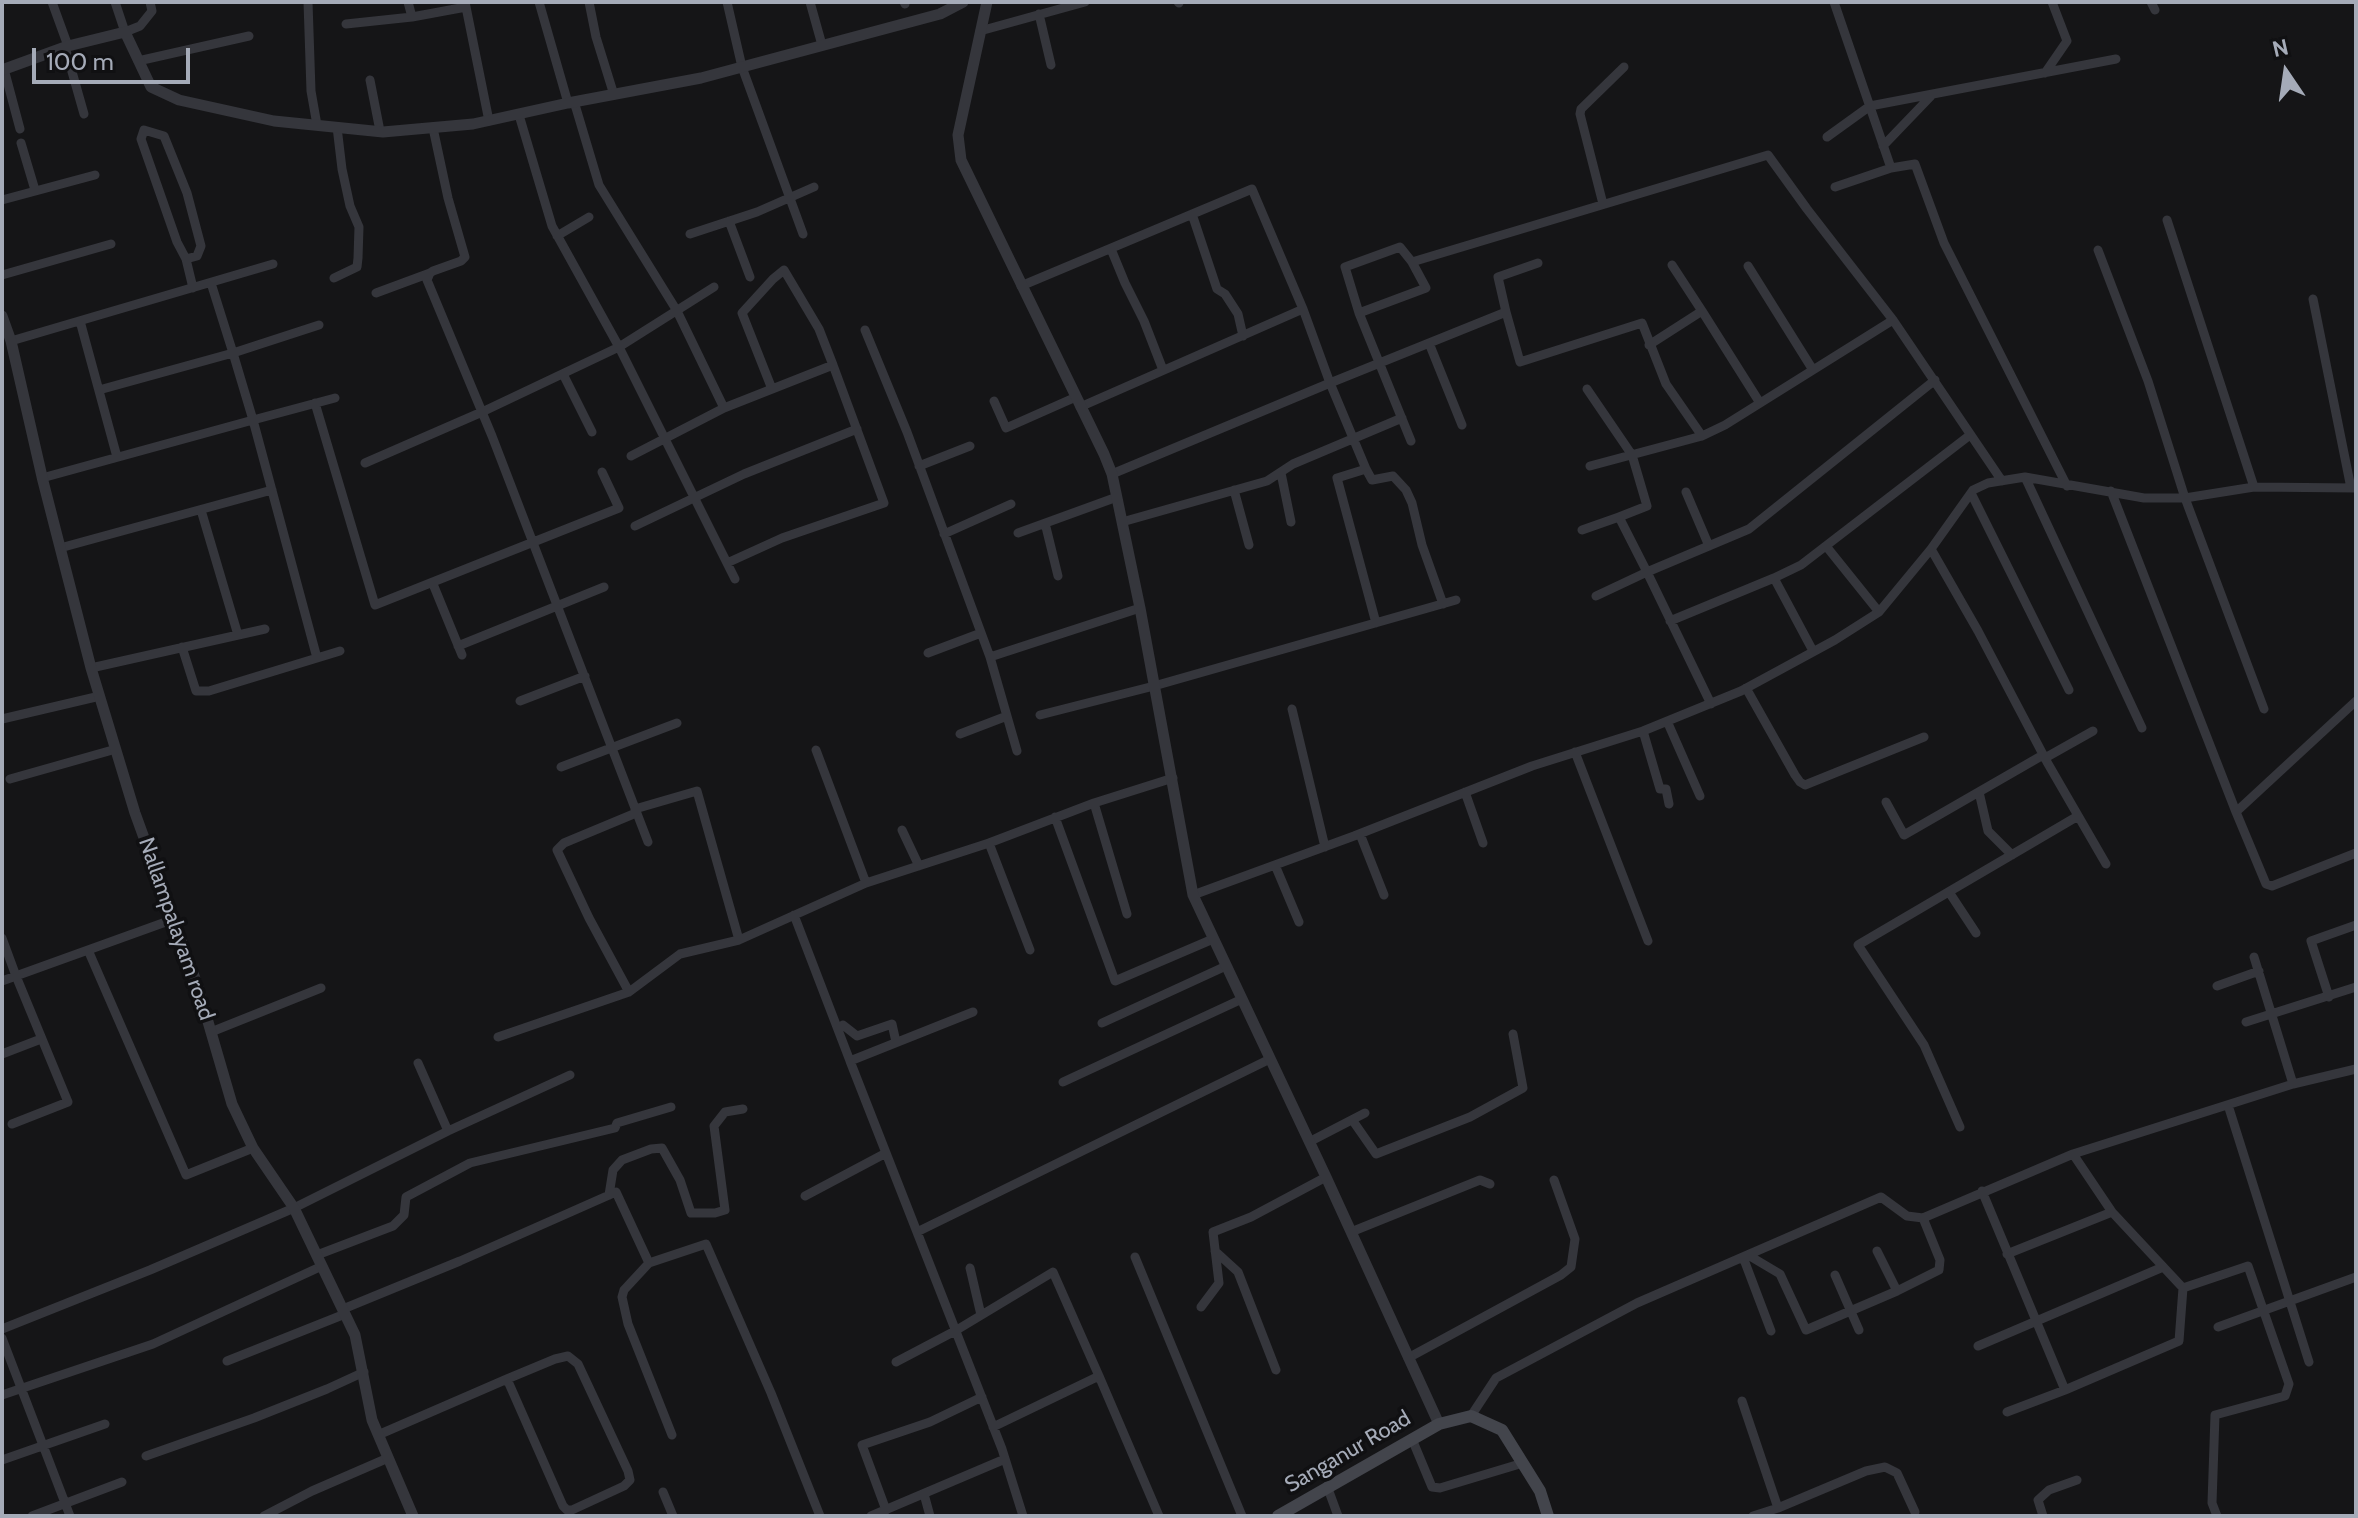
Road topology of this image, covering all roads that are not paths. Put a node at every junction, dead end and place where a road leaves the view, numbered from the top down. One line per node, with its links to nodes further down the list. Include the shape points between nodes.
1 (52, 2): 23 (street)
2 (115, 2): 20 (street)
3 (150, 2): 20 (street, via 152,11 140,26)
4 (308, 2): 39 (street)
5 (408, 2): 17 (street)
6 (539, 2): 34 (street)
7 (589, 2): 33 (street)
8 (727, 2): 27 (street)
9 (810, 2): 22 (street)
10 (963, 2): 22 (street, via 940,14)
11 (987, 2): 19 (street)
12 (1085, 2): 16 (street)
13 (1834, 2): 35 (street)
14 (2052, 2): 30 (street, via 2067,41)
15 (466, 5): 17 (street); 38 (street)
16 (1039, 14): 19 (street); 26 (street)
17 (412, 17): 18 (street)
18 (346, 24)
19 (980, 31): 76 (street, via 958,135 961,160)
20 (125, 32): 23 (street); 25 (street)
21 (249, 36): 25 (street)
22 (822, 45): 27 (street)
23 (66, 47): 29 (street); 36 (street)
24 (2116, 59): 30 (street)
25 (138, 61): 39 (street, via 151,87 179,100)
26 (1051, 65)
27 (742, 67): 33 (street); 52 (street)
28 (1624, 67): 54 (street, via 1580,114)
29 (3, 69): 42 (street)
30 (2045, 73): 32 (street)
31 (370, 80): 43 (street)
32 (1934, 94): 35 (street); 46 (street)
33 (614, 95): 34 (street)
34 (568, 103): 37 (street); 82 (street, via 576,108 599,185)
35 (1870, 106): 44 (street); 46 (street)
36 (84, 114)
37 (519, 115): 38 (street); 61 (street)
38 (489, 121): 41 (street)
39 (317, 125): 40 (street)
40 (337, 127): 43 (street); 74 (street, via 350,206 359,227 357,267)
41 (433, 128): 43 (street); 71 (street, via 465,257)
42 (20, 129)
43 (380, 131)
44 (1827, 137)
45 (21, 143): 51 (street)
46 (1883, 146): 47 (street)
47 (1891, 168): 50 (street); 138 (street, via 1915,164 1944,243)
48 (95, 175): 51 (street)
49 (814, 187): 52 (street)
50 (1835, 187)
51 (35, 190): 53 (street)
52 (789, 197): 58 (street); 60 (street)
53 (2, 200)
54 (1603, 204): 66 (street); 87 (street, via 1768,155)
55 (1192, 214): 63 (street); 81 (street, via 1252,189); 91 (street, via 1217,289 1238,314)
56 (589, 217): 61 (street)
57 (2167, 220): 139 (street)
58 (729, 221): 59 (street); 73 (street)
59 (690, 234)
60 (803, 234)
61 (557, 236): 95 (street)
62 (111, 244): 72 (street)
63 (1111, 249): 76 (street); 99 (street)
64 (2098, 250): 148 (street)
65 (186, 259): 65 (street, via 141,139 144,130 164,136 187,193 201,246 197,256); 78 (street)
66 (1412, 262): 85 (street, via 1426,288); 85 (street, via 1400,247 1345,267)
67 (1538, 263): 84 (street, via 1498,277)
68 (273, 264): 75 (street)
69 (1672, 265): 83 (street)
70 (1748, 266): 100 (street)
71 (430, 273): 79 (street); 113 (street, via 427,280)
72 (2, 275)
73 (750, 277)
74 (334, 278)
75 (211, 283): 78 (street); 96 (street)
76 (1021, 286): 109 (street)
77 (714, 287): 82 (street)
78 (193, 288): 88 (street)
79 (376, 293)
80 (2313, 299): 140 (street)
81 (1303, 309): 91 (street); 103 (street)
82 (677, 311): 95 (street); 112 (street)
83 (1702, 311): 94 (street); 111 (street)
84 (1506, 312): 93 (street); 94 (street, via 1520,362 1642,323)
85 (1359, 313): 97 (street)
86 (2, 316): 92 (street, Nallampalayam road)
87 (1893, 320): 100 (street); 102 (street)
88 (80, 321): 92 (street); 106 (street)
89 (319, 325): 96 (street)
90 (865, 330): 129 (street)
91 (1243, 336): 99 (street)
92 (11, 341): 136 (street, Nallampalayam road)
93 (1429, 343): 97 (street); 116 (street)
94 (1649, 345): 120 (street, via 1666,384)
95 (619, 347): 101 (street); 122 (street)
96 (233, 353): 106 (street); 115 (street)
97 (1380, 363): 103 (street); 114 (street)
98 (833, 365): 104 (street); 104 (street, via 819,329 784,270 742,313); 117 (street)
99 (1163, 370): 109 (street)
100 (1813, 370): 111 (street)
101 (563, 374): 113 (street); 118 (street)
102 (1935, 380): 119 (street); 161 (street, via 1749,529)
103 (1330, 383): 121 (street); 134 (street)
104 (772, 389): 112 (street)
105 (1587, 389): 125 (street)
106 (99, 390): 127 (street)
107 (335, 398): 110 (street)
108 (994, 401): 109 (street, via 1006,428)
109 (1078, 402): 134 (street)
110 (315, 403): 115 (street); 170 (street, via 375,605)
111 (1760, 403): 120 (street)
112 (724, 408): 122 (street)
113 (482, 412): 128 (street); 159 (street)
114 (1402, 418): 121 (street); 123 (street)
115 (253, 420): 127 (street); 141 (street)
116 (1462, 425)
117 (857, 429): 146 (street); 165 (street, via 884,503)
118 (592, 432)
119 (1970, 435): 137 (street); 162 (street)
120 (1702, 436): 125 (street)
121 (1353, 437): 131 (street); 133 (street)
122 (665, 438): 126 (street); 146 (street)
123 (1411, 441)
124 (970, 446): 129 (street)
125 (1632, 455): 130 (street); 151 (street, via 1647,506)
126 (631, 456)
127 (117, 457): 136 (street)
128 (365, 463)
129 (919, 466): 158 (street)
130 (1590, 466)
131 (1366, 469): 174 (street, via 1372,480 1393,476 1406,490); 179 (street, via 1337,478)
132 (602, 472): 159 (street, via 619,508)
133 (1281, 473): 142 (street); 153 (street)
134 (1112, 474): 147 (street)
135 (2025, 477): 137 (street); 138 (street); 205 (street)
136 (42, 478): 163 (street, Nallampalayam road)
137 (2002, 481): 145 (street)
138 (2067, 486): 143 (street)
139 (2254, 487): 140 (street); 148 (street)
140 (2353, 488)
141 (272, 490): 150 (street); 188 (street)
142 (1234, 490): 152 (street); 160 (street)
143 (2111, 491): 148 (street); 226 (street)
144 (1686, 492): 161 (street)
145 (1971, 493): 164 (street); 193 (street)
146 (695, 497): 155 (street); 165 (street)
147 (1117, 497): 152 (street); 154 (street)
148 (2185, 498): 199 (street)
149 (1011, 504): 158 (street)
150 (201, 510): 163 (street); 182 (street)
151 (1619, 517): 156 (street); 166 (street)
152 (1122, 522): 176 (street)
153 (1291, 522)
154 (1045, 523): 157 (street); 167 (street)
155 (635, 526)
156 (1582, 530)
157 (1018, 533)
158 (944, 534): 181 (street)
159 (532, 541): 170 (street); 175 (street)
160 (1249, 545)
161 (1709, 546): 166 (street)
162 (1826, 546): 168 (street); 177 (street)
163 (60, 548): 189 (street, Nallampalayam road)
164 (1931, 549): 177 (street); 215 (street)
165 (727, 563): 169 (street)
166 (1647, 572): 172 (street); 178 (street)
167 (1058, 576)
168 (1774, 578): 178 (street); 185 (street)
169 (735, 579)
170 (433, 584): 175 (street, via 460,650)
171 (604, 587): 175 (street)
172 (1596, 596)
173 (1456, 600): 174 (street)
174 (1443, 604): 179 (street)
175 (557, 606): 190 (street)
176 (1140, 608): 187 (street); 191 (street)
177 (1879, 612): 185 (street)
178 (1670, 621): 197 (street)
179 (1376, 623): 191 (street)
180 (265, 629): 182 (street)
181 (981, 633): 186 (street); 187 (street)
182 (238, 635): 183 (street)
183 (182, 647): 188 (street, via 196,691); 189 (street)
184 (340, 651): 188 (street)
185 (1813, 651): 192 (street)
186 (928, 653)
187 (990, 657): 201 (street)
188 (317, 658)
189 (91, 668): 194 (street, Nallampalayam road)
190 (585, 676): 195 (street); 211 (street)
191 (1154, 686): 200 (street); 217 (street)
192 (1746, 688): 197 (street); 209 (street, via 1805,785)
193 (2069, 690)
194 (100, 696): 202 (street); 210 (street, Nallampalayam road)
195 (520, 701)
196 (2356, 701): 226 (street)
197 (1711, 704): 203 (street)
198 (1292, 709): 234 (street)
199 (2264, 709)
200 (1040, 715)
201 (1007, 716): 208 (street); 213 (street)
202 (2, 719)
203 (1667, 721): 206 (street); 221 (street)
204 (677, 723): 211 (street)
205 (2142, 728)
206 (1643, 731): 214 (street); 224 (street)
207 (2093, 731): 215 (street)
208 (960, 734)
209 (1924, 737)
210 (116, 749): 218 (street); 246 (street, Nallampalayam road)
211 (612, 749): 216 (street); 225 (street)
212 (816, 750): 240 (street)
213 (1017, 751)
214 (1575, 752): 219 (street); 253 (street)
215 (2044, 756): 220 (street); 227 (street)
216 (561, 767)
217 (1173, 778): 223 (street); 242 (street)
218 (10, 779)
219 (1465, 792): 230 (street); 233 (street)
220 (1979, 792): 222 (street, via 1904,835); 236 (street, via 1988,831)
221 (1700, 796)
222 (1886, 802)
223 (1094, 803): 228 (street); 244 (street)
224 (1669, 804)
225 (635, 811): 231 (street); 252 (street, via 697,791); 264 (street, via 557,850)
226 (2236, 812): 235 (street, via 2266,884)
227 (2078, 816): 236 (street); 237 (street)
228 (1055, 817): 232 (street); 251 (street, via 1115,981)
229 (902, 830): 239 (street)
230 (1360, 834): 234 (street); 243 (street)
231 (648, 842)
232 (989, 843): 239 (street); 255 (street)
233 (1483, 843)
234 (1325, 847): 238 (street)
235 (2356, 853)
236 (2012, 855): 241 (street)
237 (2106, 864)
238 (1275, 865): 242 (street); 247 (street)
239 (919, 866): 240 (street)
240 (866, 883): 245 (street)
241 (1949, 892): 249 (street); 291 (street, via 1858,945 1924,1045)
242 (1193, 895): 251 (street)
243 (1384, 895)
244 (1127, 914)
245 (794, 915): 252 (street); 279 (street)
246 (174, 919): 254 (street); 272 (street, Nallampalayam road)
247 (1299, 922)
248 (2356, 925): 265 (street, via 2311,941)
249 (1976, 933)
250 (2, 938): 259 (street)
251 (1213, 939): 257 (street)
252 (739, 940): 264 (street, via 680,954)
253 (1648, 941)
254 (88, 950): 259 (street); 294 (street, via 186,1175)
255 (1030, 950)
256 (2254, 957): 258 (street)
257 (1226, 966): 266 (street); 270 (street)
258 (2259, 971): 261 (street); 268 (street)
259 (16, 976): 260 (street); 275 (street)
260 (2, 981)
261 (2217, 986)
262 (2356, 987): 265 (street)
263 (321, 988): 272 (street)
264 (629, 992): 274 (street)
265 (2329, 997): 268 (street)
266 (1242, 999): 278 (street); 283 (street)
267 (973, 1012): 276 (street)
268 (2272, 1013): 269 (street); 284 (street)
269 (2246, 1022)
270 (1102, 1023)
271 (843, 1025): 276 (street, via 857,1036 892,1024)
272 (211, 1032): 294 (street, Nallampalayam road, via 232,1104)
273 (1513, 1034): 289 (street, via 1523,1088 1470,1117 1376,1154)
274 (498, 1037)
275 (41, 1039): 277 (street); 290 (street, via 68,1102)
276 (896, 1042): 279 (street)
277 (2, 1054)
278 (1270, 1059): 293 (street); 306 (street)
279 (850, 1061): 295 (street)
280 (418, 1063): 292 (street)
281 (2356, 1069): 284 (street)
282 (570, 1075): 292 (street)
283 (1063, 1082)
284 (2293, 1084): 285 (street)
285 (2228, 1105): 296 (street); 321 (street)
286 (671, 1107): 313 (street, via 615,1128 470,1163 406,1197 404,1215 393,1226)
287 (743, 1109): 301 (street, via 725,1112 714,1126 725,1210 691,1213 662,1148 622,1160 613,1170)
288 (1365, 1113): 289 (street)
289 (1353, 1121): 293 (street)
290 (12, 1124)
291 (1960, 1127)
292 (448, 1131): 303 (street)
293 (1309, 1142): 297 (street)
294 (253, 1148): 303 (street, Nallampalayam road)
295 (886, 1153): 302 (street); 306 (street)
296 (2073, 1154): 300 (street); 304 (street)
297 (1326, 1177): 307 (street); 308 (street, via 1213,1232)
298 (1554, 1180): 335 (street, via 1575,1239 1571,1267)
299 (1490, 1184): 307 (street, via 1480,1180)
300 (1982, 1191): 305 (street); 310 (street)
301 (609, 1195): 314 (street, via 616,1192); 325 (street)
302 (805, 1196)
303 (294, 1208): 313 (street, Nallampalayam road); 329 (street)
304 (2112, 1212): 310 (street); 315 (street)
305 (1923, 1218): 311 (street, via 1907,1216 1881,1197); 320 (street, via 1939,1270)
306 (917, 1232): 331 (street)
307 (1351, 1232): 335 (street)
308 (1215, 1251): 322 (street, via 1219,1283); 339 (street, via 1238,1272)
309 (1877, 1251): 320 (street)
310 (2007, 1254): 327 (street)
311 (1746, 1256): 323 (street, via 1780,1274 1806,1330); 332 (street); 349 (street, via 1637,1303 1496,1378)
312 (1135, 1257): 381 (street)
313 (319, 1260): 325 (street, Nallampalayam road); 343 (street, via 153,1344)
314 (649, 1263): 354 (street, via 622,1297); 376 (street, via 706,1244)
315 (2163, 1267): 319 (street); 327 (street)
316 (970, 1268): 326 (street)
317 (1835, 1275): 323 (street)
318 (2356, 1277): 321 (street)
319 (2183, 1288): 324 (street, via 2248,1266); 344 (street, via 2179,1341)
320 (1897, 1291): 323 (street)
321 (2290, 1301): 324 (street); 338 (street)
322 (1201, 1307)
323 (1851, 1310): 330 (street)
324 (2263, 1310): 328 (street); 387 (street, via 2289,1384 2285,1396 2215,1415 2212,1503)
325 (344, 1312): 336 (street); 340 (street, Nallampalayam road)
326 (981, 1315): 331 (street); 341 (street, via 1053,1272)
327 (2036, 1322): 334 (street); 344 (street)
328 (2218, 1327)
329 (2, 1329)
330 (1859, 1330)
331 (955, 1331): 337 (street); 346 (street)
332 (1771, 1331)
333 (2, 1338): 343 (street)
334 (1978, 1346)
335 (1408, 1358): 351 (street)
336 (227, 1361)
337 (896, 1362)
338 (2309, 1362)
339 (1276, 1370)
340 (364, 1372): 353 (street, Nallampalayam road); 357 (street)
341 (1099, 1376): 352 (street); 380 (street)
342 (507, 1379): 342 (street, via 561,1357 578,1364 630,1480 567,1510); 353 (street)
343 (21, 1388): 345 (street); 356 (street)
344 (2065, 1390): 348 (street)
345 (2, 1395)
346 (982, 1397): 352 (street); 369 (street, via 862,1445)
347 (1742, 1401): 368 (street)
348 (2007, 1412)
349 (1471, 1416): 351 (main road, Sanganur Road); 361 (main road, via 1502,1430)
350 (105, 1424): 356 (street)
351 (1439, 1424): 355 (main road, Sanganur Road)
352 (993, 1427): 359 (street)
353 (378, 1435): 358 (street, Nallampalayam road)
354 (672, 1435)
355 (1412, 1439): 361 (street, via 1432,1487); 364 (main road, Sanganur Road)
356 (43, 1445): 360 (street); 367 (street)
357 (146, 1456)
358 (388, 1458): 373 (street); 374 (street, Nallampalayam road)
359 (1005, 1459): 366 (street); 379 (street)
360 (2, 1460)
361 (1523, 1463): 384 (main road)
362 (2077, 1480): 386 (street, via 2038,1500)
363 (122, 1482): 367 (street)
364 (1327, 1486): 382 (main road, Sanganur Road); 383 (street)
365 (663, 1492): 375 (street)
366 (924, 1494): 369 (street); 378 (street)
367 (65, 1504): 371 (street); 372 (street)
368 (1778, 1508): 370 (street, via 1885,1467 1897,1473); 385 (street)
369 (886, 1510): 377 (street)
370 (1915, 1512)
371 (32, 1516)
372 (70, 1516)
373 (264, 1516)
374 (413, 1516)
375 (673, 1516)
376 (820, 1516)
377 (871, 1516)
378 (930, 1516)
379 (1023, 1516)
380 (1159, 1516)
381 (1242, 1516)
382 (1278, 1516)
383 (1338, 1516)
384 (1548, 1516)
385 (1753, 1516)
386 (2043, 1516)
387 (2217, 1516)

